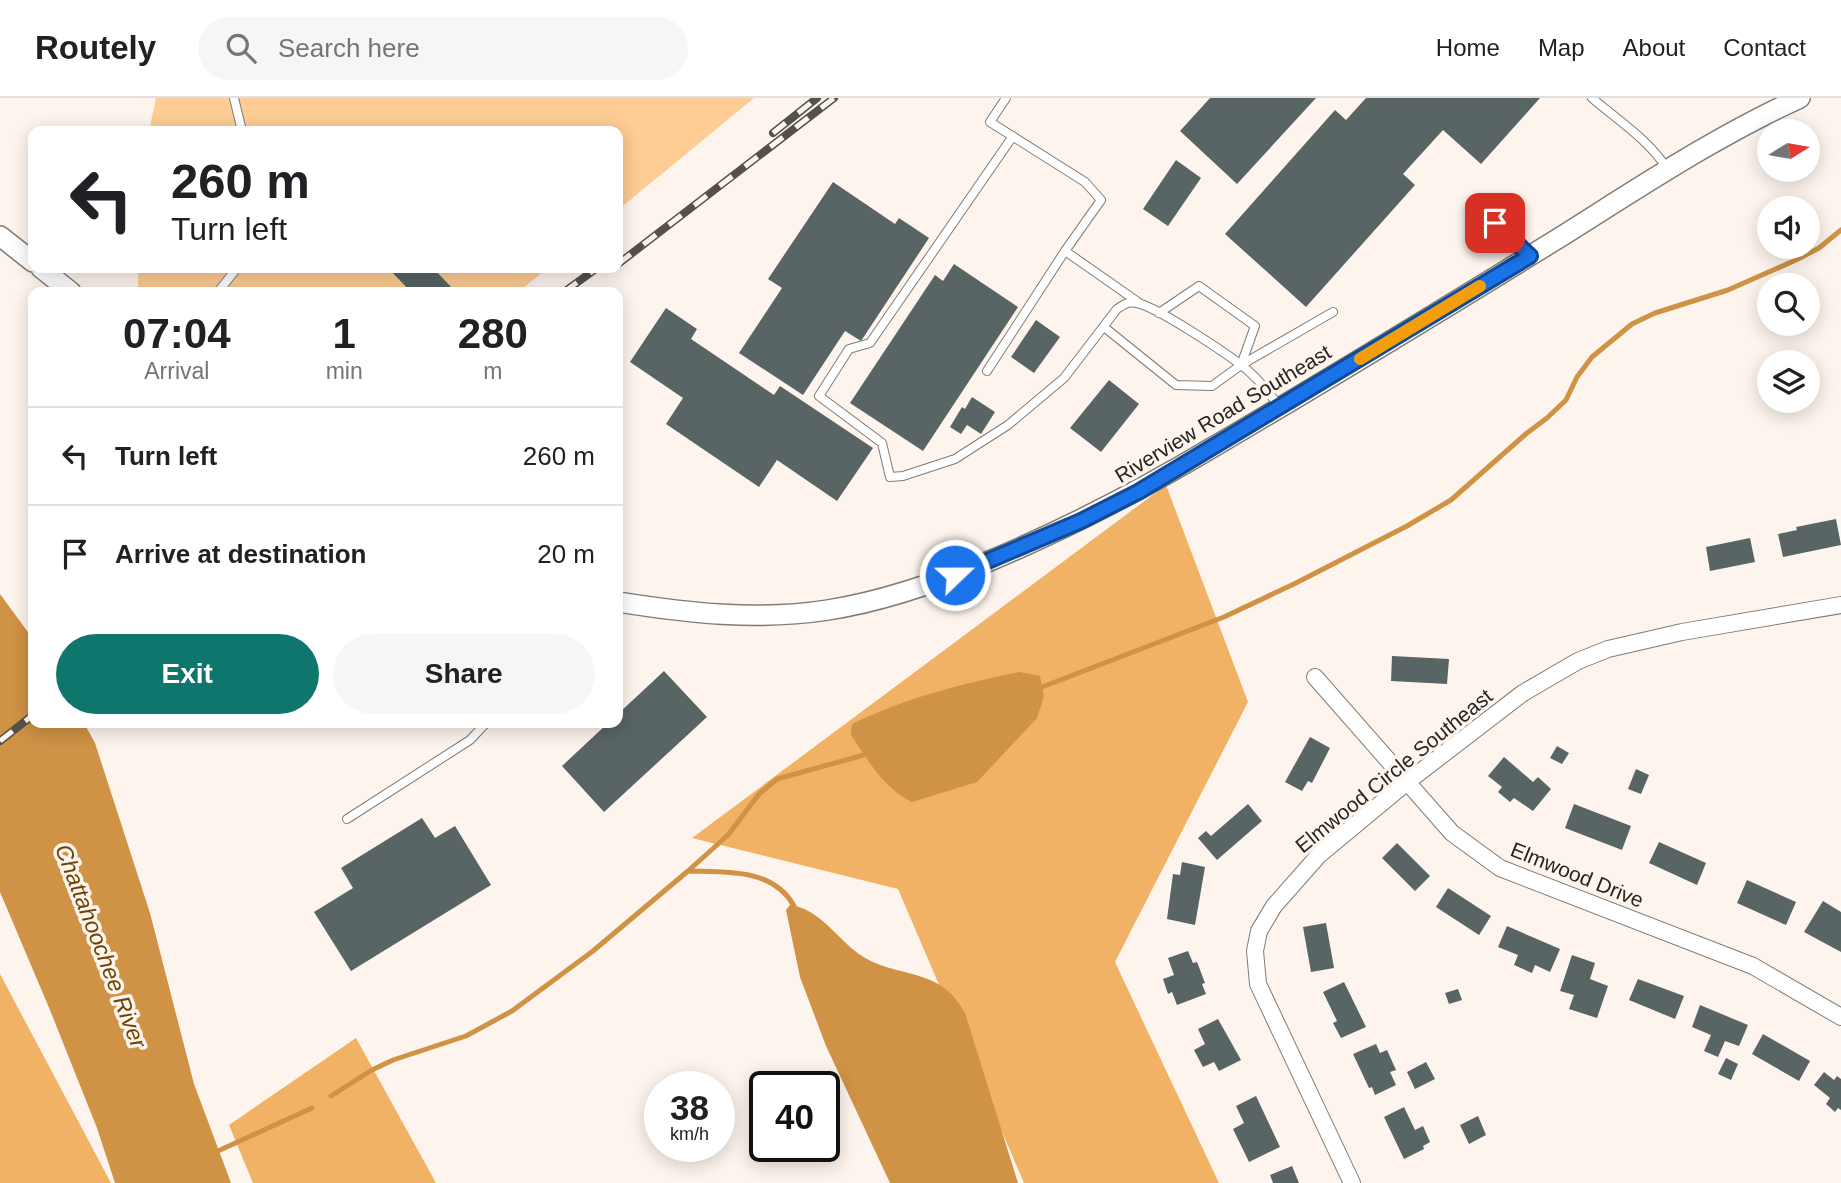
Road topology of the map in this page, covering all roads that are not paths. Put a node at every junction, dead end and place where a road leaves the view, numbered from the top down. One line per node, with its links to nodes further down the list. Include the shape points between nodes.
1 (234, 98): 5 (lane)
2 (1006, 98): 6 (lane, via 990,122)
3 (1592, 98): 7 (lane, via 1642,138)
4 (1800, 98): 7 (street, Riverview Road Southeast)
5 (241, 126)
6 (1013, 136): 10 (lane, via 1085,182 1101,200); 20 (lane, via 870,344 849,349 819,396 882,443 890,477 903,476 955,459 1008,425 1064,378)
7 (1668, 170): 11 (street, Riverview Road Southeast)
8 (1495, 223): 11 (lane)
9 (0, 236): 12 (street)
10 (1065, 251): 17 (lane); 22 (lane)
11 (1530, 256): 23 (street, Riverview Road Southeast)
12 (28, 258)
13 (47, 273): 15 (street)
14 (233, 273): 16 (lane)
15 (65, 287)
16 (222, 287)
17 (1140, 303): 19 (lane); 20 (lane, via 1127,302)
18 (1333, 312): 21 (lane)
19 (1159, 313): 21 (lane); 21 (lane, via 1199,286 1255,326)
20 (1104, 327): 21 (lane, via 1176,385 1212,386)
21 (1241, 365): 23 (lane)
22 (987, 371)
23 (1280, 408): 24 (street, Riverview Road Southeast, via 1081,521 955,575 883,599 826,611 751,616)
24 (623, 603)
25 (1841, 604): 28 (street, Elmwood Circle Southeast, via 1608,649 1523,693)
26 (1315, 677): 28 (street, Elmwood Drive)
27 (481, 728): 29 (lane, via 470,740)
28 (1408, 782): 30 (street, Elmwood Drive, via 1452,833 1500,868 1753,965); 31 (street, Elmwood Circle Southeast, via 1318,855 1274,906 1259,931 1255,951 1258,984)
29 (347, 819)
30 (1841, 1017)
31 (1352, 1183)

